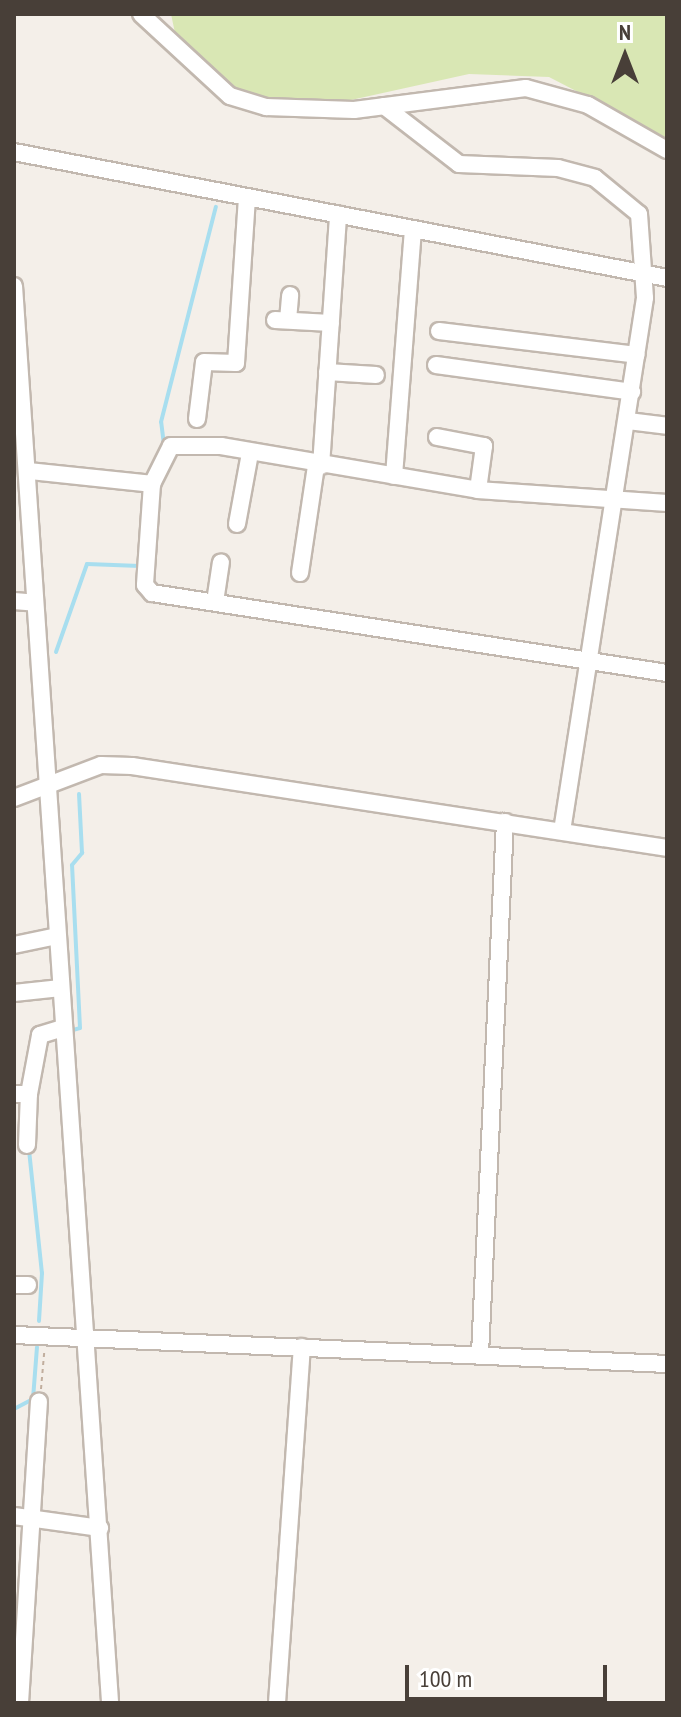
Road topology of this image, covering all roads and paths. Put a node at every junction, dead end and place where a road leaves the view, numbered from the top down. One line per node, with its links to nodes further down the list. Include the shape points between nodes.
1 (141, 14): 2 (street, via 230,96 294,112)
2 (384, 106): 3 (street, via 526,88 588,105); 8 (street, via 427,147 459,164 558,168 619,192 639,214)
3 (667, 150)
4 (14, 152): 5 (street)
5 (247, 197): 6 (street); 19 (street, via 236,363 204,362)
6 (338, 215): 7 (street); 12 (street)
7 (413, 230): 8 (street); 27 (street)
8 (639, 271): 9 (street); 14 (street, via 645,298)
9 (667, 278)
10 (14, 286): 23 (street)
11 (290, 295): 12 (street, via 282,320)
12 (331, 323): 16 (street)
13 (439, 331): 14 (street)
14 (637, 355): 18 (street)
15 (436, 365): 18 (street)
16 (327, 372): 17 (street); 25 (street)
17 (376, 375)
18 (632, 392): 20 (street)
19 (197, 419)
20 (628, 421): 21 (street); 31 (street)
21 (667, 426)
22 (437, 437): 29 (street, via 484,446)
23 (21, 450): 26 (street)
24 (250, 453): 25 (street); 28 (street, via 171,446); 32 (street)
25 (319, 466): 27 (street); 34 (street)
26 (29, 471): 28 (street); 37 (street)
27 (394, 476): 29 (street)
28 (149, 484): 36 (street, via 145,585 152,593)
29 (478, 490): 31 (street)
30 (667, 503): 31 (street)
31 (617, 505): 38 (street)
32 (237, 524)
33 (221, 562): 36 (street)
34 (300, 573)
35 (14, 601): 37 (street)
36 (215, 602): 38 (street)
37 (35, 603): 40 (street)
38 (590, 660): 39 (street); 43 (street)
39 (667, 673)
40 (46, 788): 41 (street); 42 (street, via 101,765 132,766); 45 (street)
41 (14, 798)
42 (505, 822): 43 (street); 56 (street)
43 (562, 831): 44 (street)
44 (667, 848)
45 (57, 936): 46 (street); 47 (street)
46 (14, 945)
47 (61, 988): 48 (street); 49 (street)
48 (14, 993)
49 (63, 1028): 50 (street, via 40,1035); 54 (street)
50 (22, 1094): 51 (street)
51 (27, 1145)
52 (46, 1334): 53 (street); 54 (street); 58 (path)
53 (14, 1335)
54 (87, 1335): 55 (street); 60 (street)
55 (302, 1347): 56 (street); 63 (street)
56 (480, 1354): 57 (street)
57 (667, 1364)
58 (39, 1402): 59 (street)
59 (22, 1516): 60 (street); 61 (street)
60 (100, 1528): 62 (street)
61 (20, 1703)
62 (110, 1703)
63 (277, 1703)

